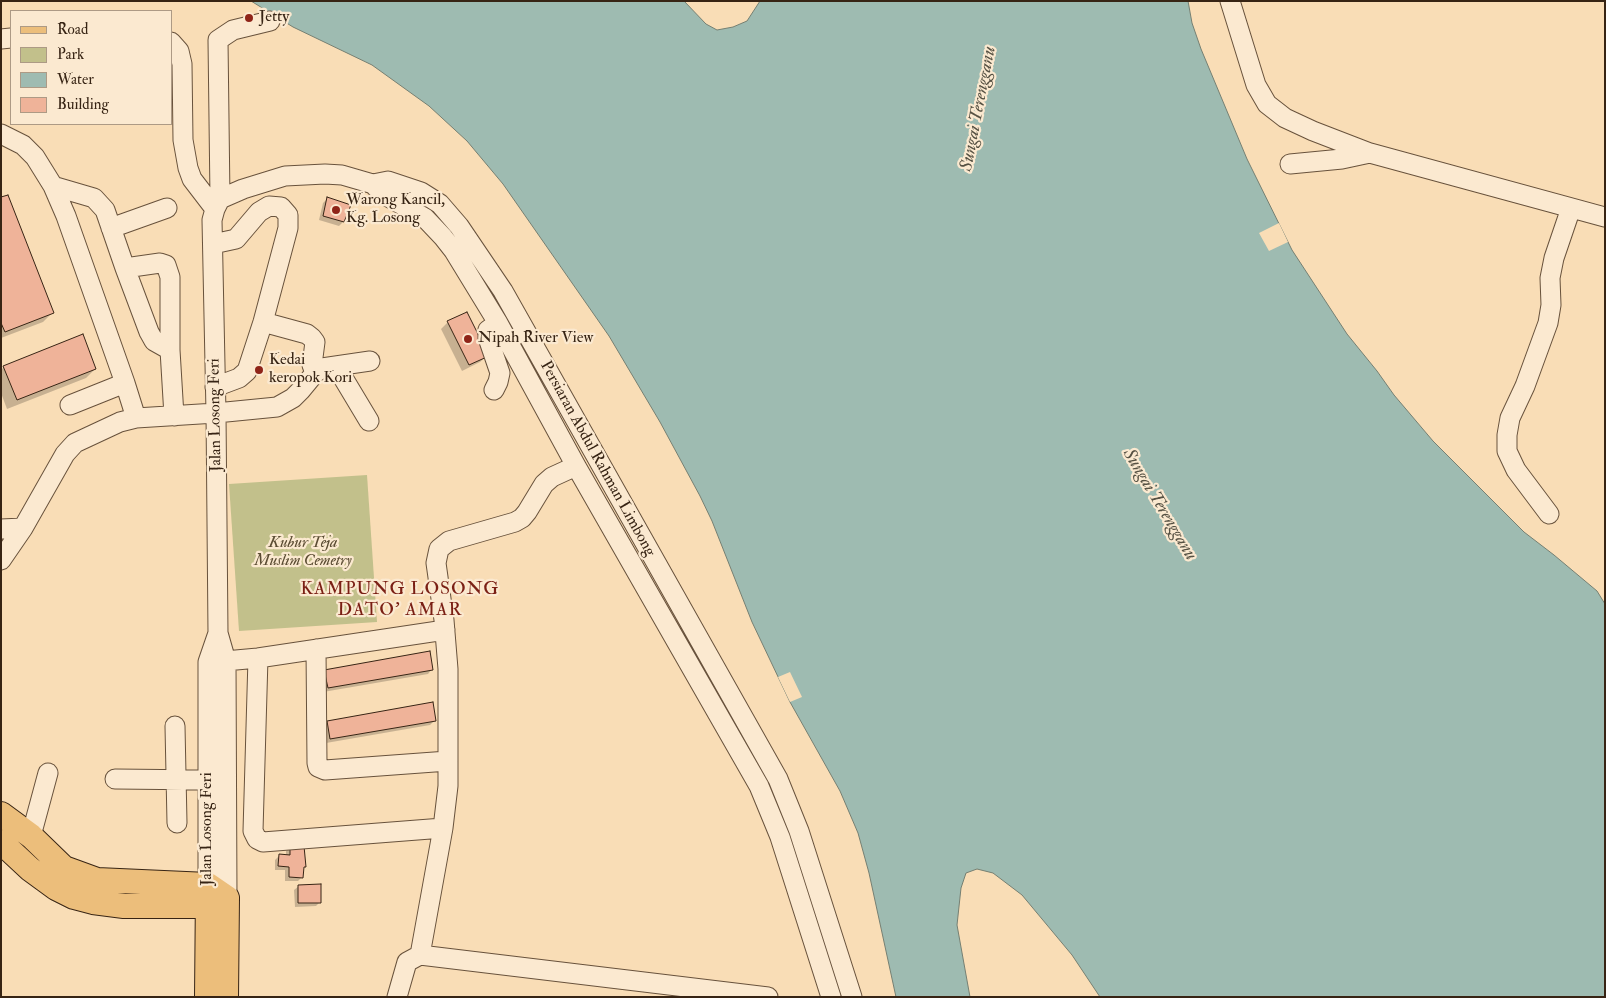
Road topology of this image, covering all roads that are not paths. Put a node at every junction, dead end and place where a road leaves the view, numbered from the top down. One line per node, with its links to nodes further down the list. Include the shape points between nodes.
1 (1230, 1): 5 (street, via 1256,85 1267,104 1306,128)
2 (270, 21): 9 (street, Jalan Losong Feri, via 233,30 218,40)
3 (172, 43): 9 (street, via 180,51 182,64 183,140 188,168 192,179)
4 (1, 134): 8 (street, via 23,145 35,157)
5 (1370, 153): 6 (street); 11 (street)
6 (1290, 164)
7 (373, 184): 9 (street, via 342,175 285,176 243,189); 17 (street, Persiaran Abdul Rahman Limbong, via 383,194 425,218 443,237); 58 (street, Persiaran Abdul Rahman Limbong, via 388,181 421,192 440,204 459,226 503,292 778,779 800,831)
8 (53, 186): 13 (street, via 94,198 106,210); 22 (street)
9 (218, 204): 14 (street, Jalan Losong Feri, via 212,220)
10 (167, 208): 13 (street)
11 (1571, 208): 12 (street); 31 (street, via 1550,278 1548,323 1510,418 1507,435 1507,451 1516,470)
12 (1605, 217)
13 (111, 228): 15 (street)
14 (213, 244): 16 (street, via 236,239 259,212 269,206 281,207 288,215 288,228); 23 (street, Jalan Losong Feri)
15 (125, 268): 18 (street, via 149,332 154,341); 18 (street, via 166,265 170,277)
16 (263, 322): 21 (street, via 312,338 315,342 312,365); 23 (street, via 248,371)
17 (498, 323): 24 (street, via 488,330 500,373); 30 (street, Persiaran Abdul Rahman Limbong)
18 (170, 350): 27 (street)
19 (370, 361): 20 (street)
20 (336, 366): 21 (street, via 322,368); 29 (street)
21 (315, 373): 26 (street, via 293,398 277,407)
22 (125, 383): 25 (street); 28 (street)
23 (215, 387): 26 (street, Jalan Losong Feri)
24 (494, 390)
25 (70, 405)
26 (216, 413): 27 (street); 38 (street, Jalan Losong Feri)
27 (174, 416): 28 (street)
28 (136, 418): 32 (street, via 76,443 65,454)
29 (369, 421)
30 (576, 466): 35 (street, via 544,484 522,518 449,541 440,549 436,563); 57 (street, Persiaran Abdul Rahman Limbong, via 759,786 780,838)
31 (1549, 514)
32 (24, 528): 33 (street); 34 (street)
33 (1, 529)
34 (1, 560)
35 (445, 630): 36 (street); 40 (street)
36 (316, 649): 37 (street); 40 (street, via 318,767 325,770)
37 (258, 658): 38 (street); 47 (street, via 254,831 257,839 263,842)
38 (217, 662): 44 (street, Jalan Losong Feri); 50 (street, Jalan Losong Feri)
39 (175, 726): 43 (street)
40 (448, 760): 47 (street)
41 (48, 773): 48 (street)
42 (114, 779): 43 (street)
43 (176, 780): 44 (street); 46 (street)
44 (208, 780): 50 (street, Jalan Losong Feri)
45 (1, 814): 48 (main road)
46 (177, 822)
47 (443, 828): 51 (street)
48 (31, 836): 50 (main road, via 64,868 97,880)
49 (1, 842): 50 (main road, via 56,888 93,902 124,906)
50 (214, 896): 53 (main road, Jalan Losong Feri); 54 (main road, Jalan Losong Feri)
51 (420, 955): 52 (street); 55 (street, via 407,962)
52 (666, 991): 56 (street)
53 (207, 997)
54 (226, 997)
55 (398, 997)
56 (768, 997)
57 (832, 997)
58 (852, 997)

